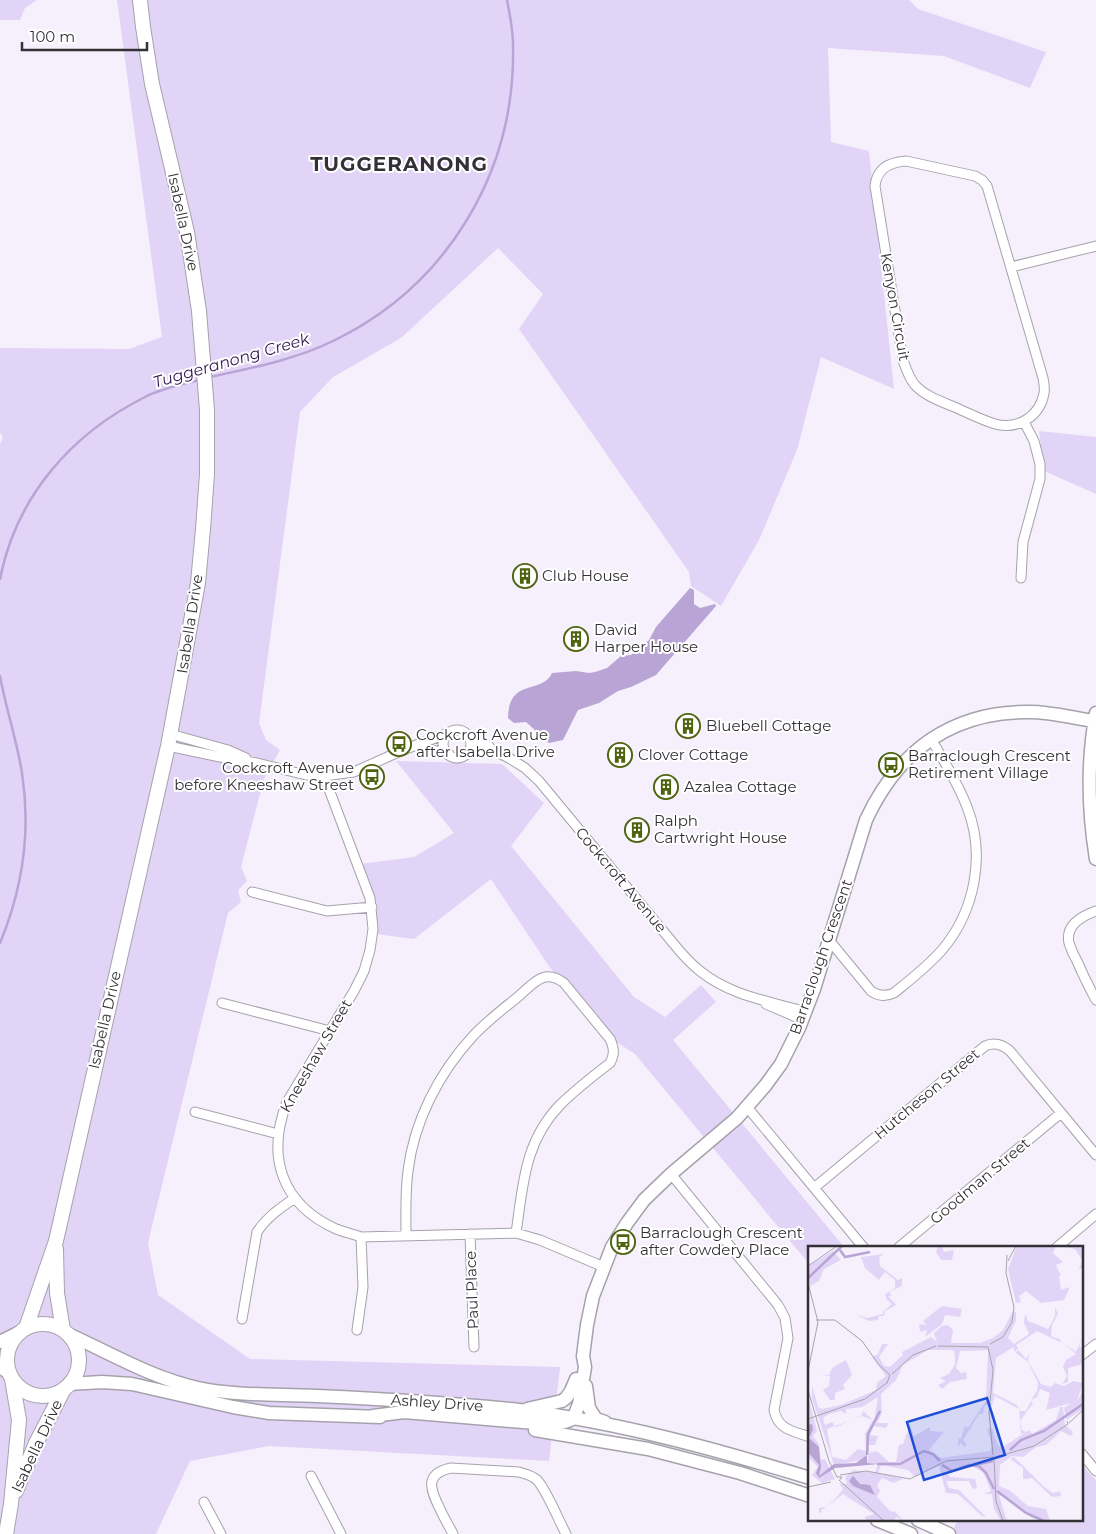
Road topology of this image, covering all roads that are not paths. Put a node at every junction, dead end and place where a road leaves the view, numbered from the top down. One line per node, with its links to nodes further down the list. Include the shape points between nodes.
1 (140, 0): 10 (main road, Isabella Drive, via 152,84 194,272 207,410 207,474 198,583)
2 (1096, 246): 3 (street)
3 (1011, 267): 4 (street, Kenyon Circuit, via 1045,389 1040,406); 4 (street, Kenyon Circuit, via 990,193 982,180 906,162 887,165 879,173 877,195 906,371 924,393 934,398 995,424)
4 (1024, 422): 5 (street, via 1039,456 1040,479 1023,542)
5 (1020, 578)
6 (1095, 717): 9 (main road, Barraclough Crescent, via 1002,713 965,722); 16 (main road, via 1090,762)
7 (451, 732): 8 (street, via 460,731); 11 (street); 13 (street, via 444,744)
8 (468, 736): 12 (street, Cockcroft Avenue); 14 (street, via 470,747)
9 (931, 739): 21 (main road, Barraclough Crescent, via 896,769 875,799); 21 (street, via 958,786 974,832 976,867 966,912 941,951 889,995 871,991)
10 (169, 740): 15 (street, via 228,750 258,763); 39 (main road, Isabella Drive)
11 (417, 746): 13 (street); 15 (street, via 354,772)
12 (492, 750): 14 (street); 24 (street, Cockcroft Avenue, via 517,763 539,781 686,959 700,971 742,994 780,1004)
13 (448, 754): 14 (street, via 457,757)
14 (466, 754)
15 (324, 776): 19 (street, Kneeshaw Street)
16 (1093, 784): 17 (main road, via 1091,830)
17 (1096, 859)
18 (252, 892): 19 (street, via 327,911)
19 (372, 907): 25 (street, Kneeshaw Street, via 373,929 364,971)
20 (1096, 911): 22 (street, via 1077,919 1069,934 1069,943)
21 (829, 940): 24 (main road, Barraclough Crescent)
22 (1096, 1000)
23 (222, 1003): 25 (street)
24 (804, 1016): 26 (main road, Barraclough Crescent, via 781,1064)
25 (330, 1031): 29 (street, Kneeshaw Street, via 287,1102)
26 (747, 1107): 31 (main road, Barraclough Crescent); 32 (street)
27 (196, 1112): 29 (street)
28 (1061, 1113): 30 (street, Hutcheson Street); 32 (street, Hutcheson Street, via 1010,1050 990,1044); 41 (street, Goodman Street)
29 (278, 1134): 33 (street, Kneeshaw Street, via 282,1174)
30 (1096, 1155)
31 (671, 1174): 43 (main road, Barraclough Crescent, via 630,1219); 60 (street, via 778,1305 785,1318 788,1338 774,1410 779,1424)
32 (814, 1188): 40 (street)
33 (295, 1198): 37 (street, Kneeshaw Street, via 308,1212 337,1230); 44 (street, via 272,1214 257,1232)
34 (1096, 1214): 42 (street)
35 (516, 1233): 36 (street, Kneeshaw Street); 38 (street, via 528,1156 536,1138 560,1104 610,1062 614,1053 610,1039 564,983 552,976 541,978 479,1030 437,1085 411,1156 405,1201); 43 (street, Kneeshaw Street)
36 (470, 1234): 38 (street, Kneeshaw Street); 50 (street, Paul Place)
37 (361, 1236): 38 (street, Kneeshaw Street); 46 (street, via 363,1287)
38 (406, 1236)
39 (56, 1241): 45 (main road, Isabella Drive); 47 (main road, Isabella Drive, via 57,1293)
40 (862, 1246)
41 (900, 1246)
42 (1058, 1246)
43 (604, 1267): 52 (main road, Barraclough Crescent, via 587,1326)
44 (242, 1319)
45 (23, 1330): 47 (main road, via 35,1324 45,1324); 48 (main road); 53 (main road, via 14,1338 7,1352)
46 (357, 1330)
47 (65, 1332): 55 (main road, via 74,1343 78,1358 76,1372); 56 (main road, Ashley Drive, via 156,1376 200,1388 414,1400)
48 (0, 1342)
49 (1096, 1344): 51 (street)
50 (474, 1347)
51 (1084, 1353)
52 (584, 1362): 54 (main road, Barraclough Crescent, via 578,1366); 58 (main road, Barraclough Crescent, via 579,1404); 59 (main road, via 589,1408 596,1419)
53 (7, 1373): 55 (main road, via 22,1389 37,1395 53,1394); 68 (main road, Isabella Drive, via 19,1420)
54 (576, 1379): 56 (main road, via 562,1401); 58 (main road, Barraclough Crescent)
55 (66, 1386): 57 (main road, Ashley Drive, via 102,1382 132,1384 233,1408 270,1413); 68 (main road, Isabella Drive, via 36,1443)
56 (522, 1411): 58 (main road, Ashley Drive)
57 (373, 1416): 58 (main road, via 404,1412 547,1424); 63 (main road, Ashley Drive, via 524,1429 587,1438 648,1449)
58 (573, 1419): 59 (main road, Ashley Drive); 63 (main road, via 578,1428 700,1456)
59 (619, 1427): 65 (main road, Ashley Drive, via 703,1446)
60 (808, 1436)
61 (1084, 1456): 62 (street)
62 (1095, 1469)
63 (740, 1473): 66 (main road, Ashley Drive)
64 (311, 1476): 73 (street)
65 (808, 1477)
66 (808, 1495)
67 (204, 1502): 72 (street)
68 (11, 1504): 71 (main road, Isabella Drive)
69 (883, 1522): 76 (main road)
70 (922, 1522): 77 (main road)
71 (6, 1534)
72 (221, 1534)
73 (341, 1534)
74 (453, 1534): 75 (street, via 431,1488 432,1478 443,1469 450,1468 519,1472 535,1478)
75 (566, 1534)
76 (911, 1534)
77 (949, 1534)

